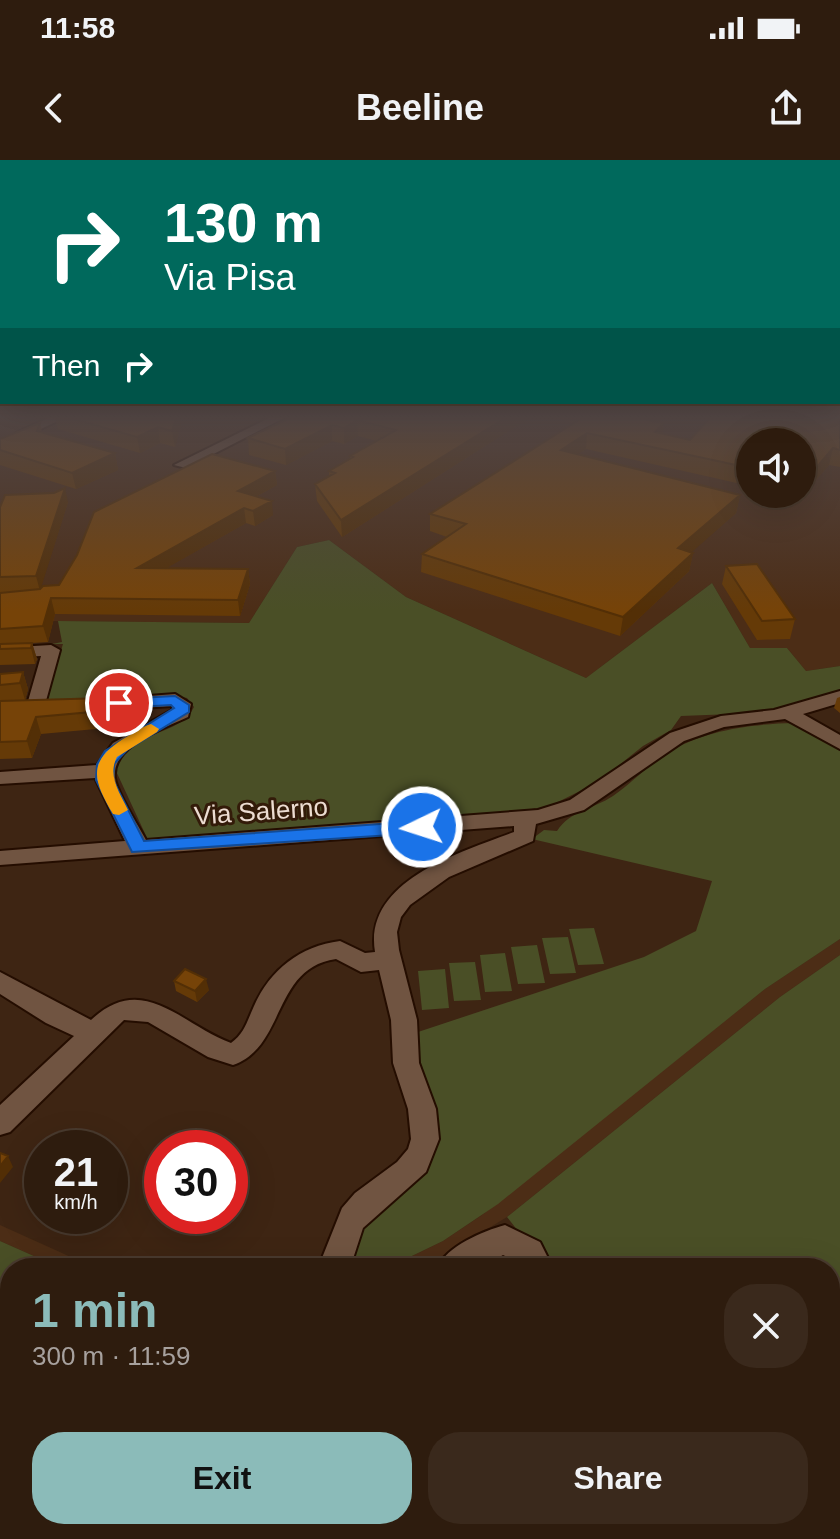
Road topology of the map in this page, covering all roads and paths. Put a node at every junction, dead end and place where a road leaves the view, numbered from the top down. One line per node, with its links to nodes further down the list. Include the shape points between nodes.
1 (0, 653): 3 (street, via 51,650)
2 (840, 697): 5 (street, Via Salerno)
3 (35, 708): 4 (street); 7 (street, via 175,700 182,704 181,713 111,754)
4 (12, 709)
5 (787, 713): 6 (street); 9 (street, Via Salerno, via 721,722 677,737 577,805)
6 (840, 743)
7 (103, 771): 8 (street); 10 (street)
8 (0, 778)
9 (525, 819): 10 (street, Via Salerno); 12 (street, via 525,836 459,864 402,899 384,933)
10 (139, 848): 11 (street, Via Salerno)
11 (0, 858)
12 (391, 960): 14 (street, via 361,963 340,950 316,954 281,984 254,1040 233,1054 136,1006 115,1013); 16 (street, via 405,1021 406,1064 426,1138 413,1167 353,1218)
13 (0, 982): 14 (street)
14 (94, 1033): 15 (street)
15 (0, 1123)
16 (338, 1258)
17 (469, 1258): 18 (street, via 505,1240)
18 (532, 1258)

